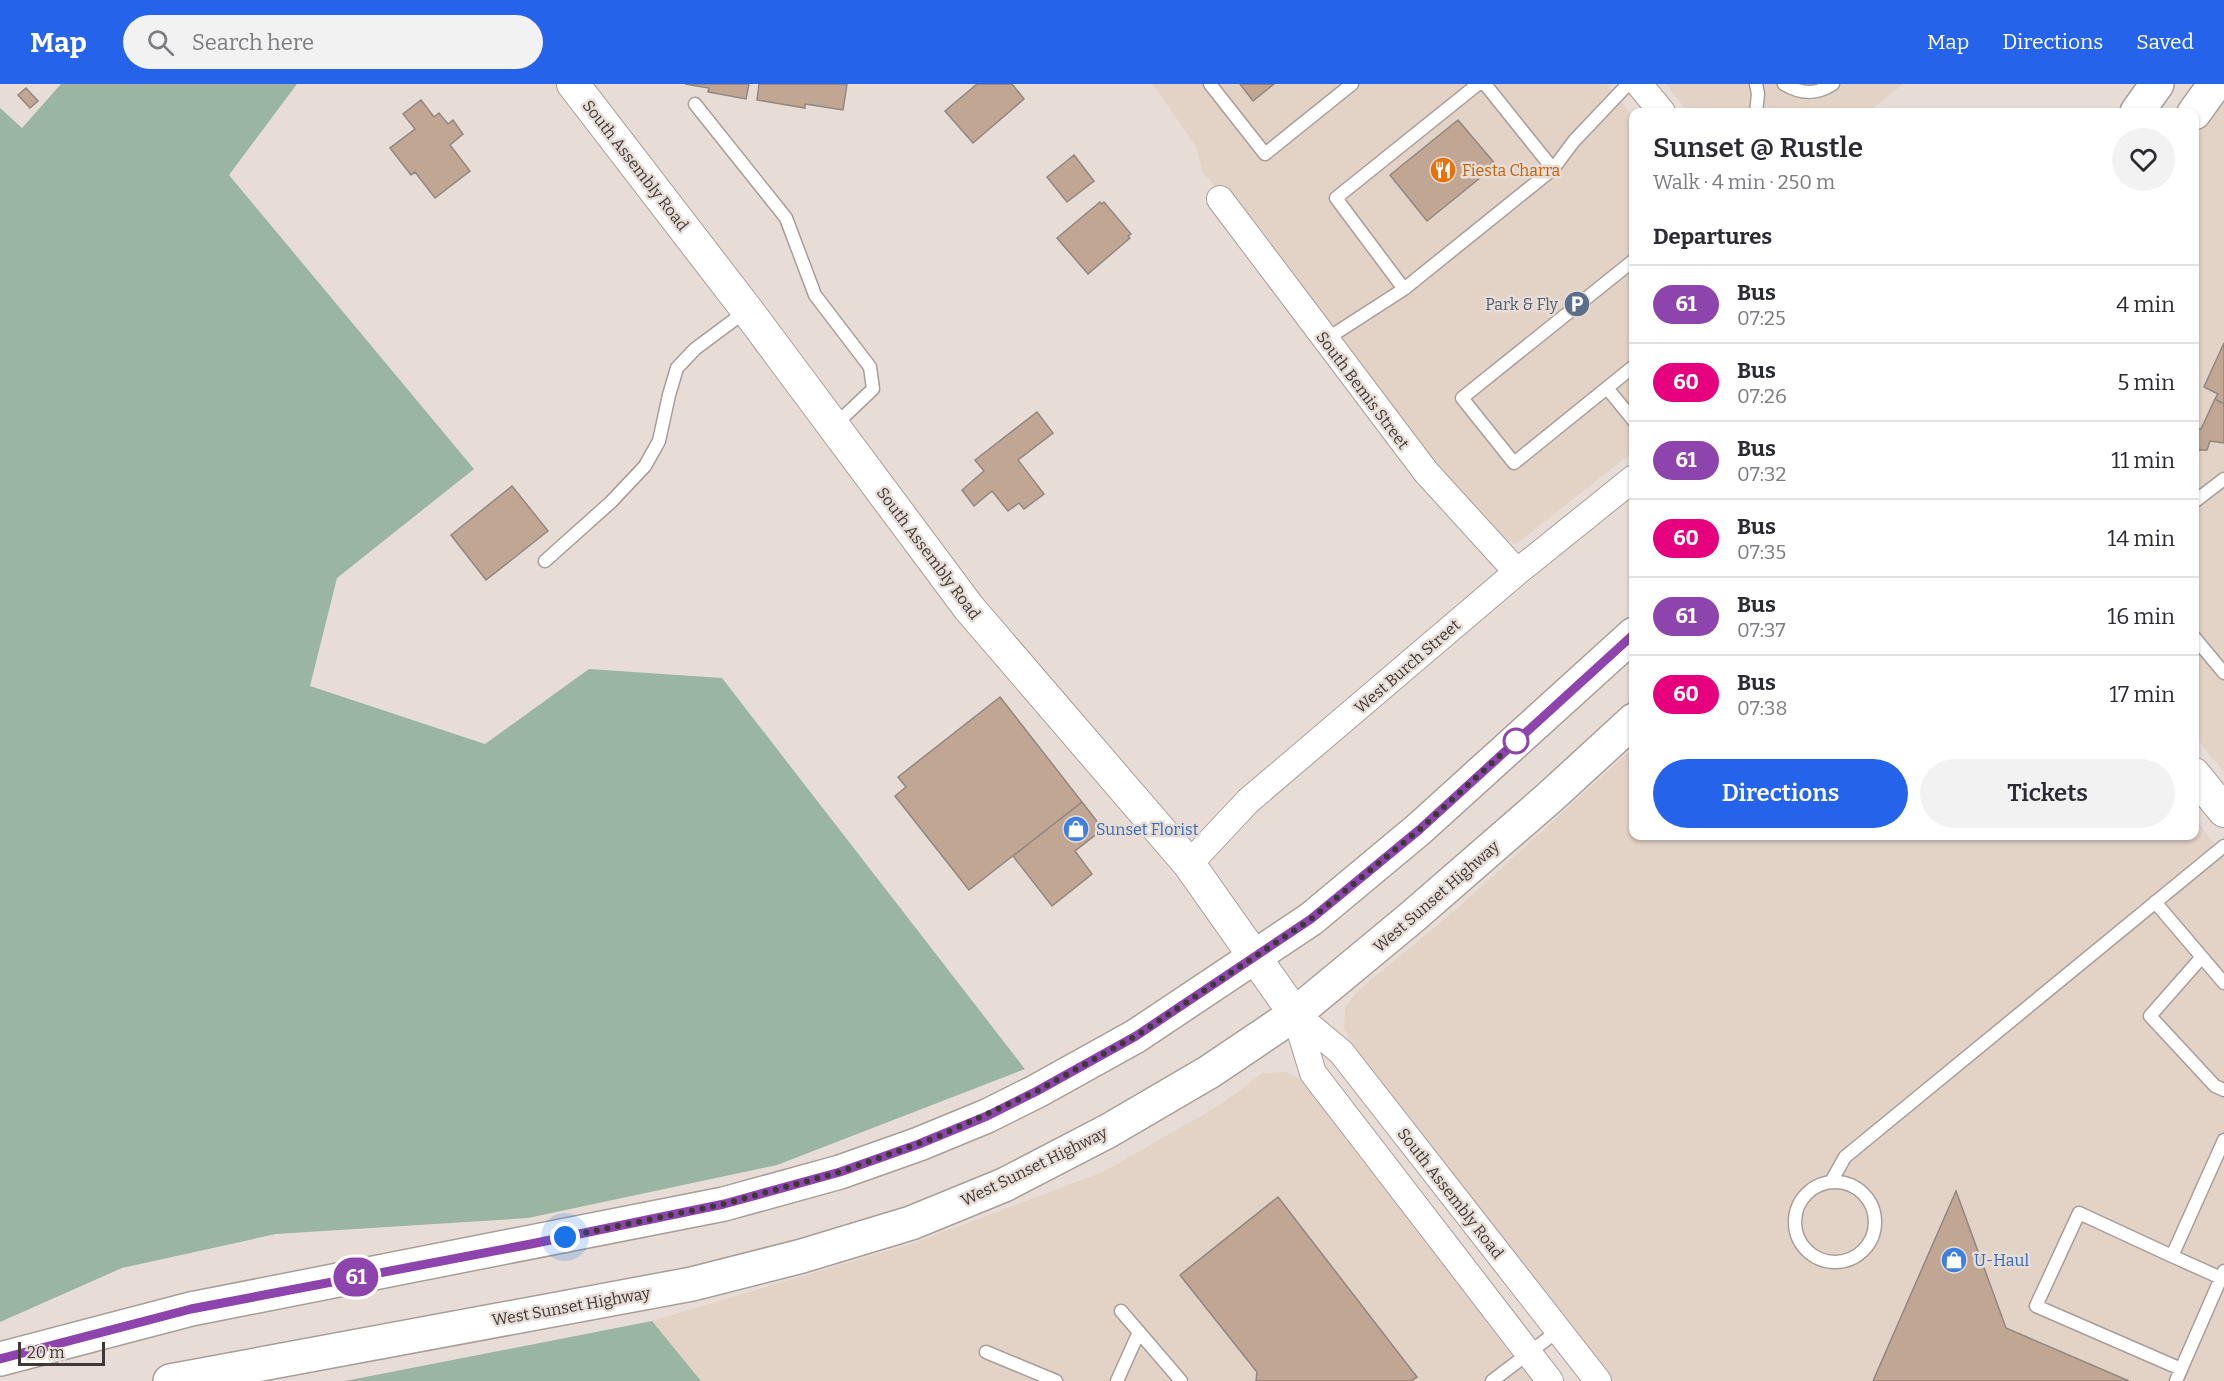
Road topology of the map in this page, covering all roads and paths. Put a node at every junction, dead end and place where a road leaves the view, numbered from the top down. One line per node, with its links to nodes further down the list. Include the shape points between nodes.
1 (573, 84): 22 (street, South Assembly Road)
2 (1210, 84): 3 (lane, via 1265,154)
3 (1352, 84)
4 (1478, 84): 21 (lane, via 1336,198)
5 (1485, 84): 18 (lane)
6 (1629, 84): 18 (lane, via 1574,141)
7 (1639, 84): 14 (street)
8 (1756, 84): 15 (lane)
9 (1784, 84): 10 (lane, via 1817,93)
10 (1833, 84)
11 (2157, 84): 16 (main road)
12 (2215, 84): 17 (main road)
13 (695, 104): 27 (lane, via 786,218 815,295 870,367 873,389)
14 (1659, 108)
15 (1756, 108)
16 (2140, 108)
17 (2198, 108)
18 (1553, 169): 21 (lane)
19 (1220, 198): 23 (street, South Bemis Street)
20 (1629, 264): 25 (lane, via 1462,398 1514,463)
21 (1404, 289): 23 (lane)
22 (747, 310): 27 (street, South Assembly Road); 31 (lane, via 695,349 677,368 659,441 645,466)
23 (1325, 340): 32 (street, South Bemis Street, via 1426,472)
24 (1629, 370): 25 (lane)
25 (1607, 388): 26 (lane)
26 (1629, 415)
27 (834, 426): 40 (street, South Assembly Road, via 969,608)
28 (2224, 479): 30 (lane)
29 (1629, 482): 32 (street, West Burch Street)
30 (2199, 498)
31 (545, 561)
32 (1516, 572): 40 (street, West Burch Street, via 1248,801)
33 (2199, 643): 35 (lane)
34 (1627, 646): 42 (main road, via 1371,871 1311,919)
35 (2224, 673)
36 (1629, 725): 45 (main road, West Sunset Highway, via 1550,798)
37 (2199, 780): 38 (street)
38 (2224, 811)
39 (2224, 846): 41 (lane)
40 (1189, 864): 42 (street, South Assembly Road)
41 (2155, 902): 43 (lane); 49 (lane, via 1845,1157)
42 (1253, 957): 45 (street, South Assembly Road); 57 (main road, via 1136,1036 1037,1091 937,1137 840,1172 673,1216 191,1309)
43 (2201, 958): 44 (lane); 46 (lane, via 2150,1017)
44 (2224, 983)
45 (1294, 1014): 53 (street, South Assembly Road, via 1341,1052); 56 (street, South Assembly Road, via 1313,1073); 59 (main road, West Sunset Highway, via 1209,1072 1108,1131 1004,1185 911,1222 802,1256 692,1284)
46 (2224, 1090)
47 (2224, 1140): 48 (lane)
48 (2221, 1156): 50 (lane)
49 (1832, 1182): 49 (lane, via 1845,1183 1867,1198 1875,1224 1872,1238 1854,1257 1828,1262 1806,1250 1795,1227 1800,1203 1808,1192)
50 (2172, 1256): 51 (lane); 58 (lane, via 2079,1214 2036,1306)
51 (2223, 1275): 58 (lane)
52 (1121, 1311): 54 (lane)
53 (1559, 1330): 56 (lane); 66 (street, South Assembly Road)
54 (1139, 1332): 62 (lane); 63 (lane)
55 (986, 1352): 61 (lane)
56 (1528, 1353): 64 (lane); 65 (street, South Assembly Road)
57 (0, 1359)
58 (2178, 1375)
59 (209, 1377): 60 (main road, West Sunset Highway)
60 (170, 1381)
61 (1056, 1381)
62 (1117, 1381)
63 (1181, 1381)
64 (1492, 1381)
65 (1550, 1381)
66 (1598, 1381)

